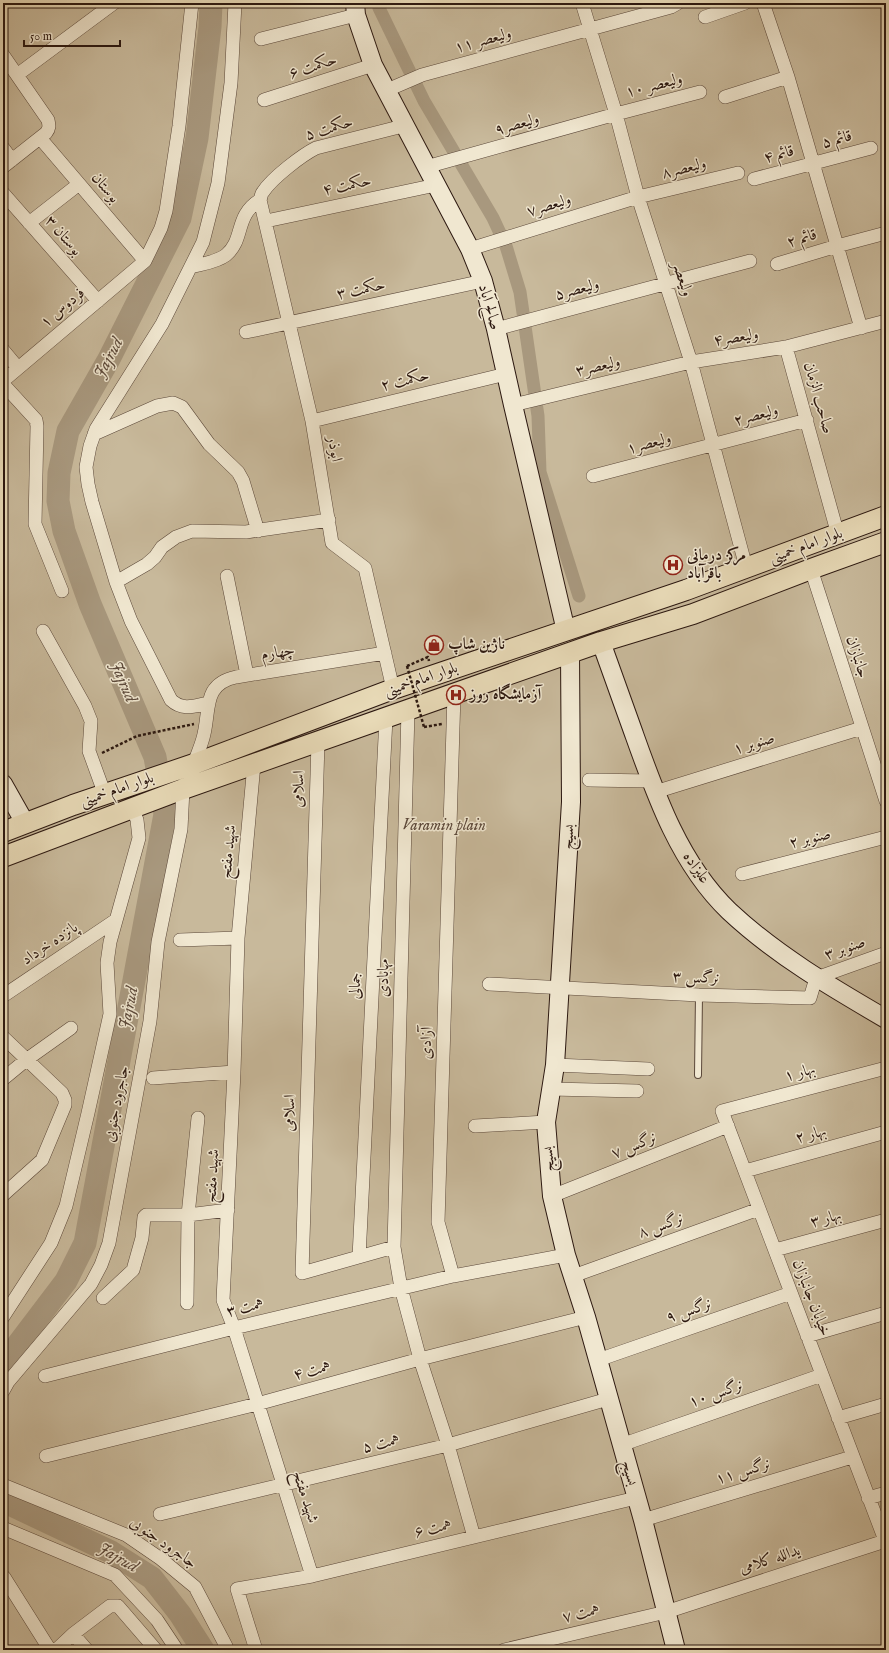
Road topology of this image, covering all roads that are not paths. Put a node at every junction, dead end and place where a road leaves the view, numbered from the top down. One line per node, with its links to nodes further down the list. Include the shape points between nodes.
1 (114, 3): 14 (street)
2 (192, 3): 40 (street, via 179,126 166,212)
3 (235, 3): 43 (street, via 231,83 218,183 203,242)
4 (582, 3): 10 (street, ولیعصر)
5 (678, 3): 10 (street, ولیعصر ۱۱)
6 (746, 3): 9 (street)
7 (763, 3): 15 (street)
8 (355, 9): 11 (street); 13 (street, صالح آباد)
9 (705, 17)
10 (591, 30): 16 (street, ولیعصر ۱۱, via 422,75); 20 (street, ولیعصر)
11 (260, 39)
12 (3, 55): 14 (street)
13 (373, 65): 16 (street, صالح آباد); 19 (street, حکمت ۶)
14 (17, 76): 22 (street, via 48,120 49,130)
15 (788, 78): 18 (street); 26 (street)
16 (385, 91): 21 (street, صالح آباد)
17 (700, 92): 20 (street, ولیعصر ۱۰)
18 (725, 98)
19 (264, 100)
20 (616, 114): 27 (street, ولیعصر۹); 33 (street, ولیعصر)
21 (403, 126): 27 (street, صالح آباد); 34 (street, حکمت ۵, via 316,148 303,154 262,192)
22 (43, 135): 25 (street); 30 (street, بوستان)
23 (3, 148): 25 (street)
24 (871, 148): 26 (street, قائم ۵)
25 (7, 164)
26 (812, 164): 29 (street, قائم ۴); 38 (street)
27 (426, 167): 31 (street, صالح آباد)
28 (738, 173): 33 (street, ولیعصر۸)
29 (754, 179)
30 (79, 184): 36 (street); 40 (street, بوستان)
31 (436, 186): 35 (street, حکمت ۴); 39 (street, صالح آباد)
32 (3, 193): 36 (street, بوستان ۳)
33 (638, 197): 39 (street, ولیعصر۷); 45 (street, ولیعصر)
34 (260, 200): 35 (street, ابوذر); 43 (street, حکمت ۵, via 245,214 236,242 227,254 217,260)
35 (266, 221): 48 (street, ابوذر)
36 (29, 223): 46 (street, بوستان ۳)
37 (886, 233): 38 (street, قائم ۲)
38 (836, 246): 42 (street, قائم ۲); 49 (street)
39 (470, 249): 44 (street, صالح آباد)
40 (145, 261): 46 (street, فردوس ۱)
41 (750, 261): 45 (street, ولیعصر۵)
42 (777, 264)
43 (191, 267): 61 (street, via 162,324)
44 (482, 281): 48 (street, حکمت ۳); 50 (street, صالح آباد)
45 (665, 284): 50 (street, ولیعصر۵); 54 (street, ولیعصر)
46 (98, 301): 55 (street, فردوس ۱)
47 (886, 321): 49 (street, صاحب الزمان)
48 (290, 323): 51 (street, حکمت ۳); 60 (street, ابوذر)
49 (862, 328): 52 (street, صاحب الزمان)
50 (496, 329): 56 (street, صالح آباد)
51 (246, 332)
52 (786, 347): 54 (street, ولیعصر۴); 59 (street, صاحب الزمان)
53 (3, 350): 55 (street)
54 (691, 362): 58 (street, ولیعصر۳); 62 (street, ولیعصر)
55 (18, 368): 57 (street, فردوس ۱)
56 (506, 374): 58 (street, صالح آباد); 60 (street, حکمت ۲)
57 (3, 382): 73 (street, via 36,420 34,524)
58 (513, 405): 75 (street, صالح آباد)
59 (807, 420): 62 (street, ولیعصر۲); 67 (street, صاحب الزمان)
60 (312, 421): 65 (street, ابوذر)
61 (94, 434): 66 (street, via 157,406 173,403 182,407 209,444 238,472); 72 (street, via 86,467 88,484)
62 (714, 444): 63 (street, ولیعصر۱); 69 (street, ولیعصر)
63 (593, 476)
64 (886, 516): 67 (main road, بلوار امام خمینی)
65 (328, 520): 66 (street); 77 (street, ابوذر, via 332,543 365,568)
66 (258, 531): 72 (street, via 192,532 176,537 162,547 147,564)
67 (838, 534): 69 (main road, بلوار امام خمینی)
68 (886, 542): 70 (main road, بلوار امام خمینی)
69 (746, 567): 75 (main road, بلوار امام خمینی)
70 (811, 568): 76 (main road, بلوار امام خمینی, via 693,614); 85 (street, جانبازان)
71 (227, 576): 79 (street)
72 (116, 582): 82 (street, via 131,621 171,700 176,706 184,708)
73 (62, 591)
74 (43, 631): 93 (street, via 91,721 89,751)
75 (566, 632): 80 (main road, بلوار امام خمینی)
76 (601, 642): 78 (main road, بلوار امام خمینی); 92 (street, علیزاده)
77 (385, 653): 79 (street, چهارم); 80 (street, ابوذر)
78 (570, 653): 81 (main road, بلوار امام خمینی); 107 (street, بسیج, via 571,802)
79 (247, 675): 82 (street, چهارم, via 229,678 219,684)
80 (394, 689): 87 (main road, بلوار امام خمینی)
81 (454, 694): 83 (main road, بلوار امام خمینی); 140 (street, آزادی, via 438,1222)
82 (208, 703): 87 (street, چهارم, via 204,736)
83 (408, 710): 84 (main road, بلوار امام خمینی); 136 (street, مهابادی)
84 (386, 718): 86 (main road, بلوار امام خمینی); 139 (street, جمالی)
85 (862, 728): 92 (street, صنوبر ۱); 94 (street, جانبازان)
86 (318, 742): 88 (main road, بلوار امام خمینی); 139 (street, اسلامی, via 302,1273)
87 (194, 764): 93 (main road, بلوار امام خمینی)
88 (254, 764): 91 (main road, بلوار امام خمینی); 102 (street, شهید مفتح)
89 (589, 780): 92 (street, صنوبر ۱)
90 (3, 784): 96 (street)
91 (189, 786): 95 (main road, بلوار امام خمینی); 155 (street, جاجرود جنوبی, via 158,942 150,1021 108,1243 91,1284)
92 (653, 787): 105 (street, علیزاده, via 684,852 704,881 729,910 767,944)
93 (105, 795): 96 (main road, بلوار امام خمینی)
94 (886, 801)
95 (132, 807): 99 (main road, بلوار امام خمینی); 101 (street, via 137,820 139,838)
96 (25, 823): 97 (main road, بلوار امام خمینی)
97 (3, 832)
98 (886, 837): 100 (street, صنوبر ۲)
99 (3, 858)
100 (742, 874)
101 (116, 920): 109 (street, پانزده خرداد); 147 (street, via 107,963 110,1014 66,1206 51,1243)
102 (238, 938): 103 (street); 117 (street, شهید مفتح)
103 (180, 940)
104 (886, 953): 105 (street, صنوبر ۳)
105 (816, 978): 108 (street, نرگس ۳, via 810,998); 110 (street, علیزاده)
106 (489, 984): 107 (street, نرگس ۳)
107 (560, 988): 108 (street, نرگس ۳); 114 (street, بسیج)
108 (700, 995): 118 (lane)
109 (3, 996)
110 (886, 1019)
111 (71, 1028): 113 (street)
112 (3, 1037): 113 (street)
113 (26, 1060): 120 (street); 130 (street, via 62,1093 65,1105 42,1160)
114 (555, 1064): 116 (street); 121 (street, بسیج)
115 (886, 1068): 123 (street, بهار ۱)
116 (648, 1070)
117 (234, 1072): 119 (street); 133 (street, شهید مفتح)
118 (698, 1075)
119 (153, 1078)
120 (3, 1079)
121 (551, 1089): 122 (street); 125 (street, بسیج)
122 (637, 1091)
123 (722, 1111): 127 (street, خیابان جانبازان)
124 (198, 1118): 134 (street)
125 (546, 1122): 126 (street); 131 (street, بسیج)
126 (475, 1126)
127 (728, 1126): 129 (street, خیابان جانبازان); 131 (street, نرگس ۷)
128 (886, 1132): 129 (street, بهار ۲)
129 (745, 1171): 132 (street, خیابان جانبازان)
130 (3, 1195)
131 (552, 1196): 138 (street, بسیج)
132 (759, 1209): 137 (street, خیابان جانبازان); 141 (street, نرگس ۸)
133 (228, 1210): 134 (street); 149 (street, شهید مفتح, via 223,1300)
134 (188, 1215): 144 (street, via 146,1215 133,1270); 145 (street)
135 (886, 1220): 137 (street, بهار ۳)
136 (394, 1247): 139 (street, اسلامی); 142 (street)
137 (775, 1250): 143 (street, خیابان جانبازان)
138 (566, 1255): 140 (street); 141 (street, بسیج)
139 (359, 1257)
140 (453, 1276): 142 (street, همت ۳)
141 (573, 1276): 148 (street, بسیج)
142 (401, 1288): 149 (street, همت ۳); 151 (street)
143 (791, 1293): 150 (street, خیابان جانبازان); 152 (street, نرگس ۹)
144 (103, 1298)
145 (187, 1303)
146 (886, 1313): 150 (street)
147 (3, 1317)
148 (586, 1317): 151 (street, همت ۴); 152 (street, بسیج)
149 (234, 1328): 154 (street, همت ۳); 157 (street, شهید مفتح)
150 (807, 1336): 153 (street, خیابان جانبازان)
151 (420, 1359): 157 (street, همت ۴); 160 (street)
152 (598, 1360): 156 (street, بسیج)
153 (822, 1375): 159 (street, خیابان جانبازان); 161 (street, نرگس ۱۰)
154 (45, 1376)
155 (3, 1391)
156 (608, 1399): 160 (street, همت ۵); 161 (street, بسیج)
157 (257, 1404): 162 (street, همت ۴); 165 (street, شهید مفتح)
158 (886, 1404): 159 (street)
159 (838, 1418): 163 (street, خیابان جانبازان)
160 (448, 1445): 165 (street, همت ۵); 172 (street)
161 (621, 1445): 167 (street, بسیج)
162 (46, 1456)
163 (852, 1457): 168 (street, خیابان جانبازان); 170 (street, نرگس ۱۱)
164 (3, 1485): 178 (street, جاجرود جنوبی, via 126,1535 161,1559 195,1587)
165 (284, 1485): 169 (street, همت ۵); 174 (street, شهید مفتح)
166 (886, 1493): 168 (street)
167 (636, 1498): 170 (street, بسیج); 172 (street, همت ۶)
168 (868, 1498): 173 (street, خیابان جانبازان)
169 (160, 1514)
170 (643, 1520): 176 (street, بسیج)
171 (3, 1528): 183 (street, via 115,1575 157,1620)
172 (474, 1537): 174 (street, همت ۶)
173 (886, 1542): 176 (street, یدالله کلامی)
174 (312, 1576): 184 (street, همت ۶, via 237,1589)
175 (4, 1577): 179 (street)
176 (666, 1612): 185 (street, همت ۷); 186 (street, بسیج)
177 (73, 1634): 180 (street); 181 (street); 182 (street, via 114,1605 118,1606)
178 (226, 1646)
179 (50, 1650)
180 (56, 1650)
181 (87, 1650)
182 (156, 1650)
183 (177, 1650)
184 (256, 1650)
185 (504, 1650)
186 (676, 1650)

